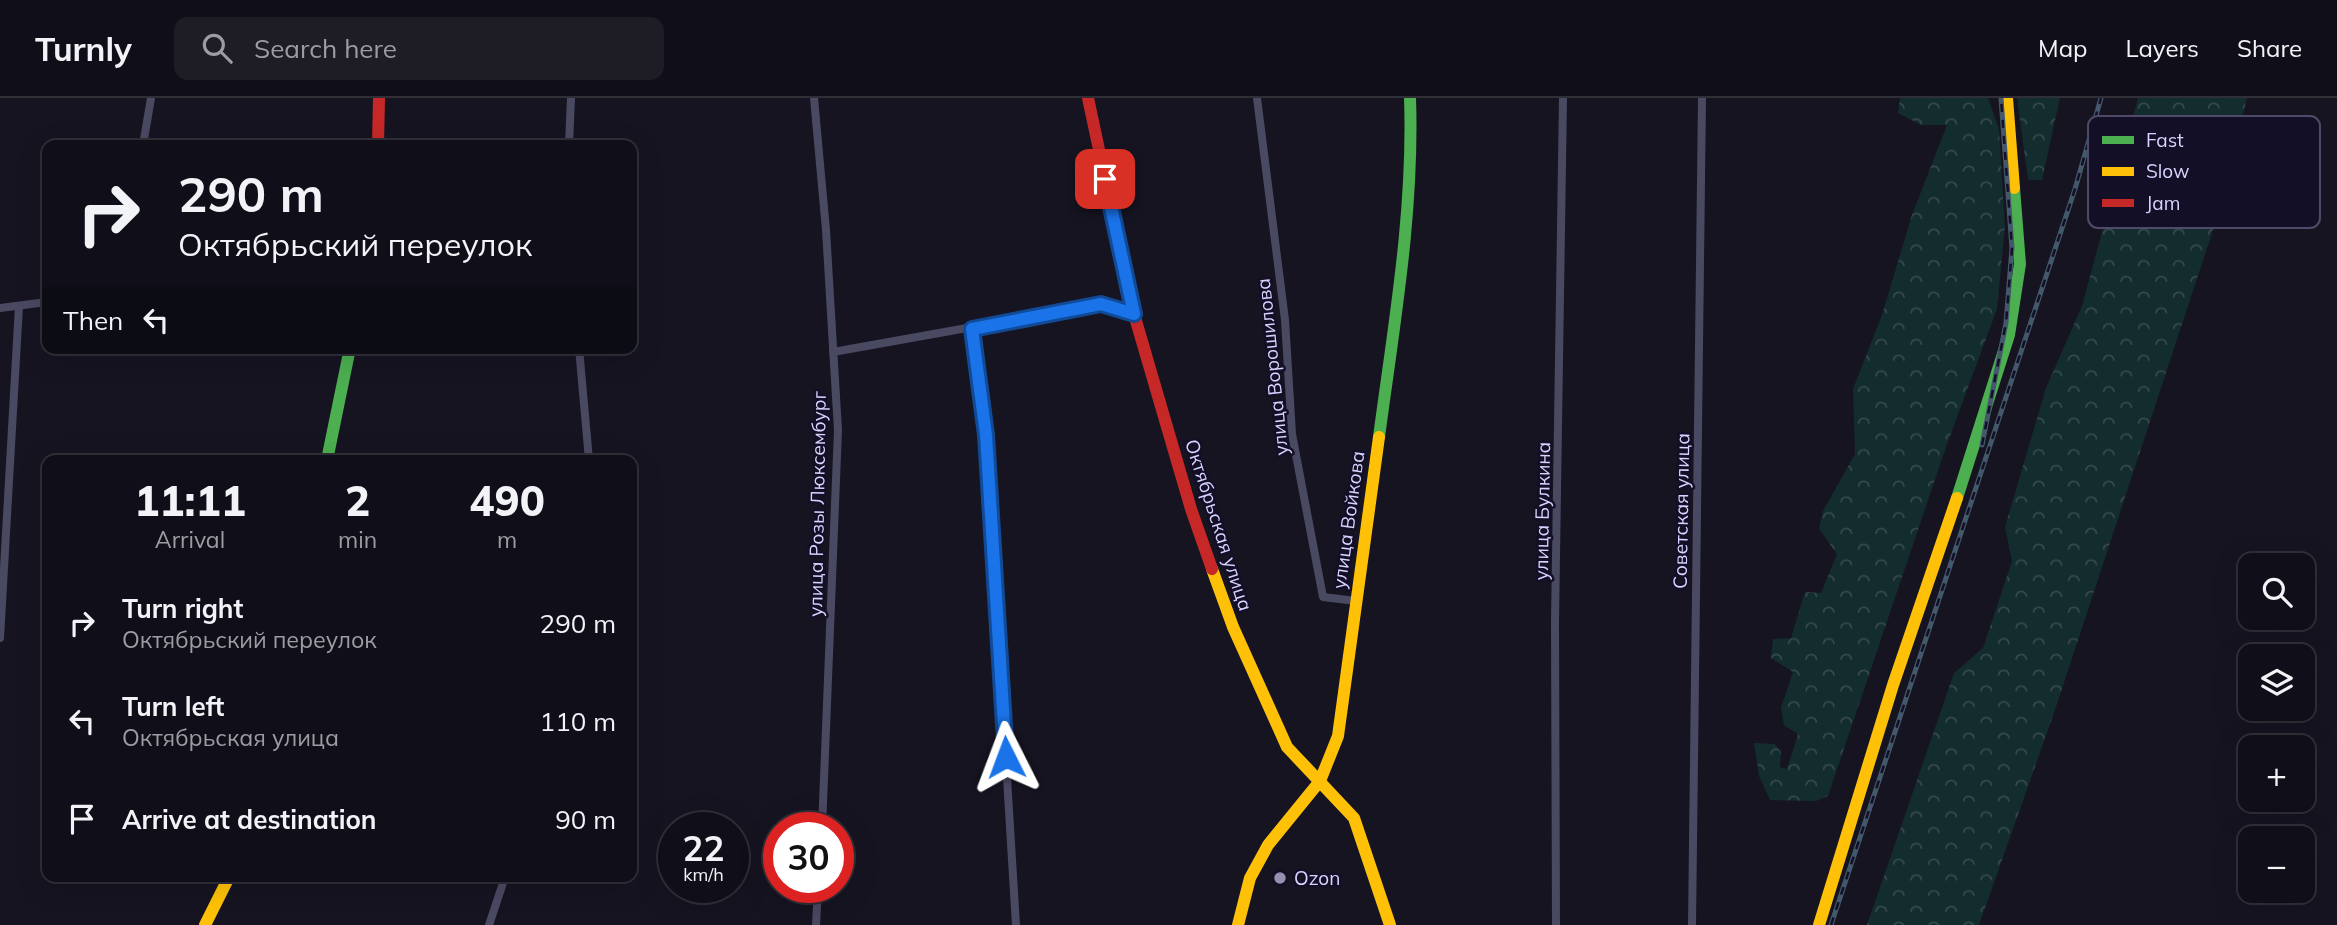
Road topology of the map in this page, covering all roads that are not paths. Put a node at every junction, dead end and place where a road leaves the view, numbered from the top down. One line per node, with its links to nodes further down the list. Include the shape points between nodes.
1 (150, 98): 11 (street)
2 (379, 98): 12 (street)
3 (570, 98): 13 (street)
4 (814, 98): 19 (street, улица Розы Люксембург)
5 (1088, 98): 17 (street, Октябрьская улица)
6 (1257, 98): 24 (street, улица Ворошилова, via 1284,320 1292,434 1323,597)
7 (1410, 98): 24 (street, улица Войкова, via 1412,151 1406,237)
8 (1563, 98): 37 (street, улица Булкина, via 1555,622)
9 (1702, 98): 38 (street, Советская улица)
10 (2007, 98): 39 (street, via 2020,264 2009,335)
11 (144, 140)
12 (378, 140)
13 (569, 140)
14 (42, 303): 15 (street)
15 (19, 306): 16 (street); 25 (street)
16 (0, 308)
17 (1134, 314): 18 (street, via 1101,304); 26 (street, Октябрьская улица, via 1191,509 1233,627 1287,747)
18 (972, 329): 19 (street); 34 (street, via 986,435)
19 (833, 352): 27 (street, улица Розы Люксембург, via 838,430)
20 (349, 354): 22 (street)
21 (580, 354): 23 (street)
22 (328, 455)
23 (589, 455)
24 (1356, 601): 26 (street, улица Войкова, via 1338,736)
25 (0, 638)
26 (1320, 781): 35 (street, via 1268,845 1250,878); 36 (street, via 1354,818)
27 (823, 812)
28 (226, 882): 31 (street)
29 (503, 882): 32 (street)
30 (817, 903): 33 (street)
31 (205, 925)
32 (489, 925)
33 (816, 925)
34 (1016, 925)
35 (1238, 925)
36 (1390, 925)
37 (1556, 925)
38 (1692, 925)
39 (1819, 925)

